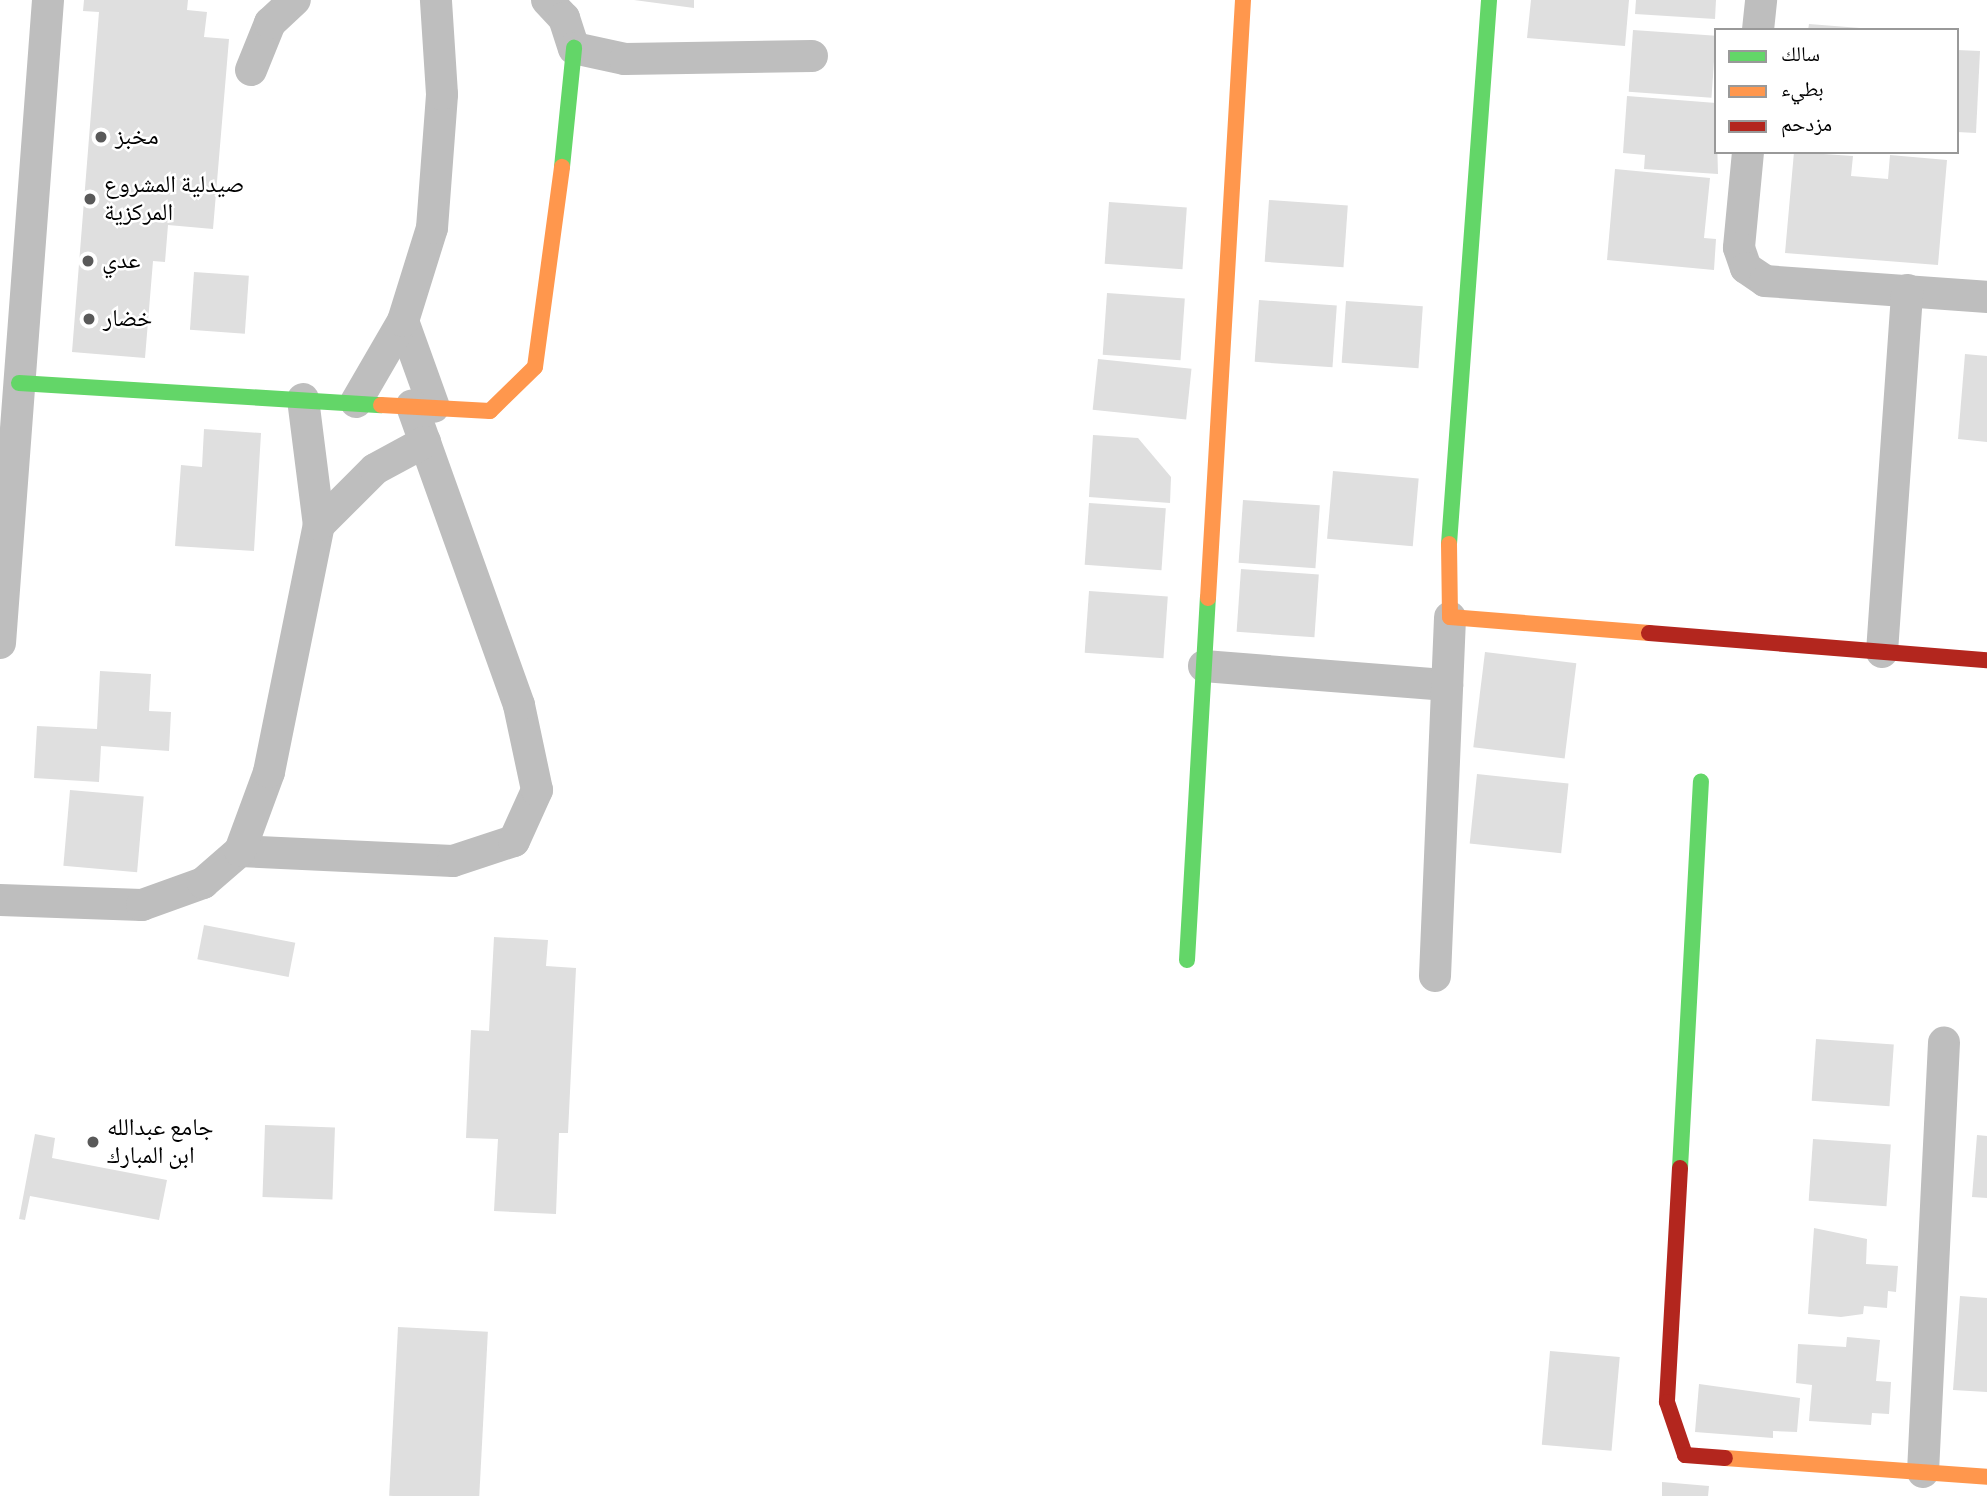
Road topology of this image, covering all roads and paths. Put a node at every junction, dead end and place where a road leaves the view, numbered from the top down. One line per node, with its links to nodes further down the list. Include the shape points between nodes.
1 (48, 0): 16 (street)
2 (295, 0): 11 (street, via 270,23)
3 (436, 0): 15 (street, via 442,94 432,228)
4 (547, 0): 9 (street, via 564,18)
5 (1243, 0): 26 (street)
6 (1489, 0): 22 (street, via 1449,495)
7 (1761, 0): 8 (street)
8 (1758, 28)
9 (574, 48): 10 (street, via 625,59); 19 (street, via 549,295 535,367 491,411)
10 (813, 56)
11 (251, 70)
12 (1748, 154): 13 (street, via 1739,248 1745,268 1765,281)
13 (1907, 290): 14 (street); 24 (street)
14 (1987, 297)
15 (403, 321): 18 (street); 19 (street)
16 (19, 383): 17 (street); 23 (street)
17 (303, 399): 18 (street); 21 (street)
18 (356, 402): 19 (street)
19 (423, 407): 20 (street)
20 (425, 442): 21 (street, via 375,469); 29 (street, via 519,705 537,790 519,831 514,841 453,861)
21 (319, 525): 29 (street, via 269,772)
22 (1450, 617): 24 (street); 27 (street)
23 (0, 643)
24 (1882, 652): 25 (street)
25 (1987, 660)
26 (1204, 666): 27 (street); 31 (street)
27 (1447, 685): 32 (street)
28 (1701, 782): 34 (street, via 1667,1402 1672,1430 1685,1455)
29 (240, 851): 30 (street, via 203,883 142,905)
30 (0, 900)
31 (1186, 960)
32 (1435, 976)
33 (1944, 1043): 34 (street)
34 (1923, 1472): 35 (street)
35 (1987, 1477)

